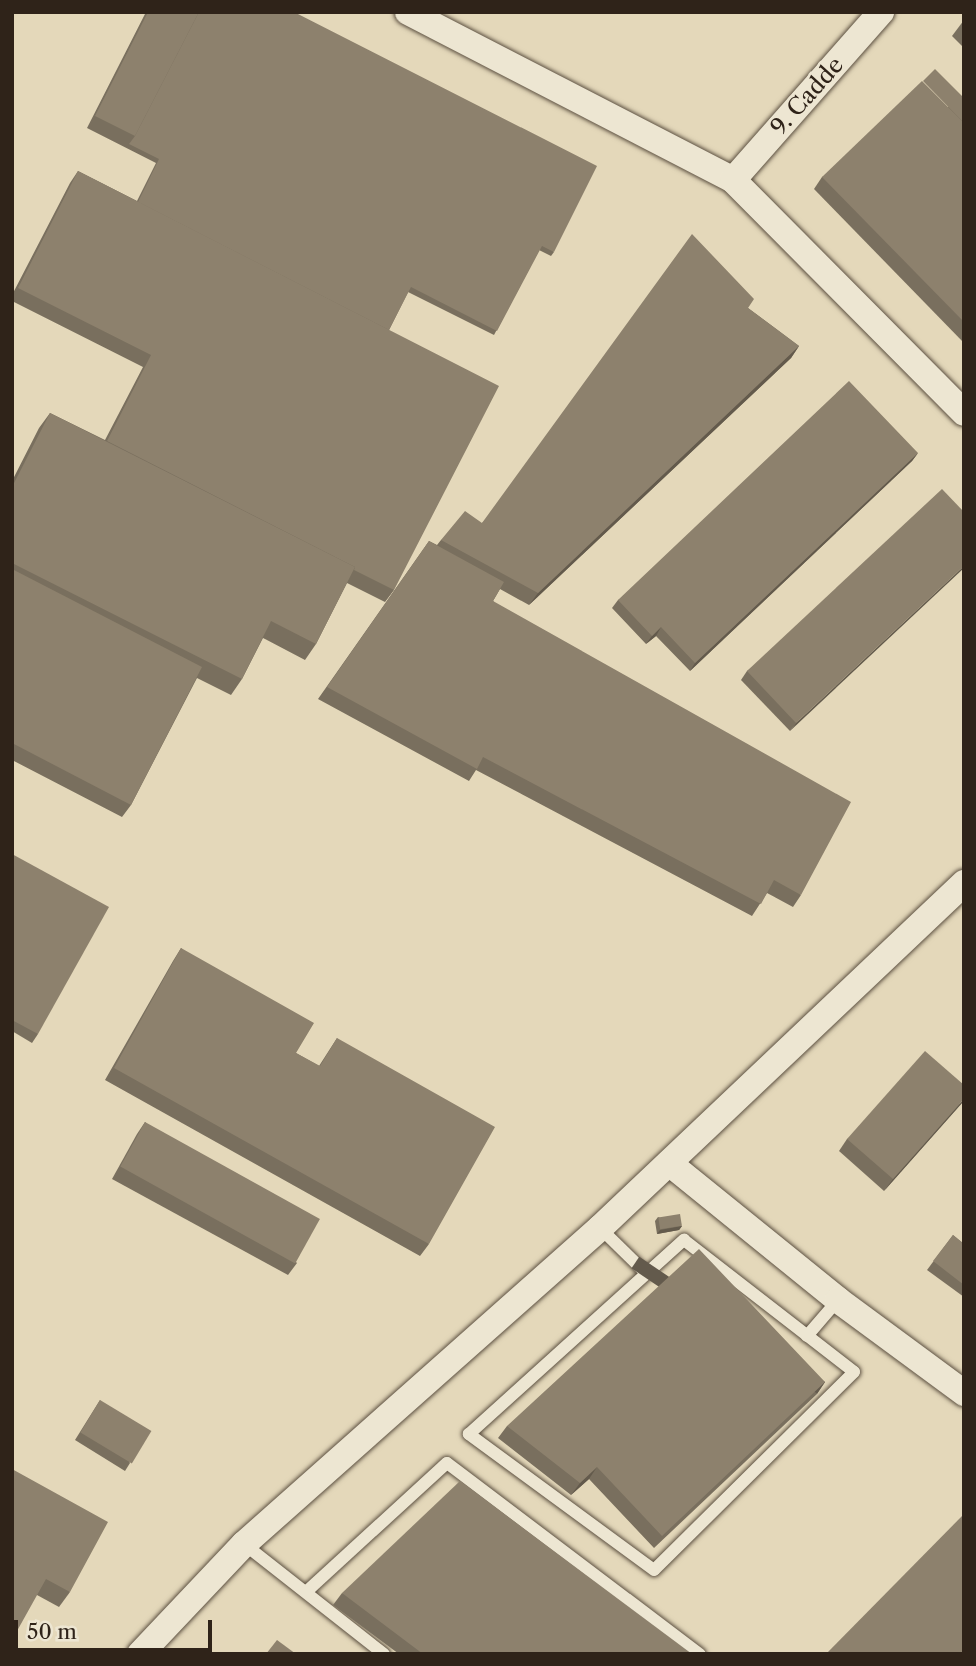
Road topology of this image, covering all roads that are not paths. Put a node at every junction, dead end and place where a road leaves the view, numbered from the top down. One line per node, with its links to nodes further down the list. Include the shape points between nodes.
1 (408, 12): 3 (street)
2 (881, 12): 3 (street, 9. Cadde)
3 (733, 180): 4 (street)
4 (964, 413)
5 (964, 883): 6 (street)
6 (668, 1163): 7 (street); 9 (street)
7 (600, 1228): 8 (lane); 12 (street)
8 (646, 1273): 10 (lane, via 684,1240); 10 (lane, via 469,1434 654,1570 854,1372)
9 (838, 1300): 10 (lane); 11 (street)
10 (807, 1336)
11 (964, 1393)
12 (244, 1544): 13 (lane); 14 (street)
13 (306, 1592): 15 (lane); 16 (lane, via 447,1464)
14 (140, 1654)
15 (384, 1654)
16 (700, 1654)

